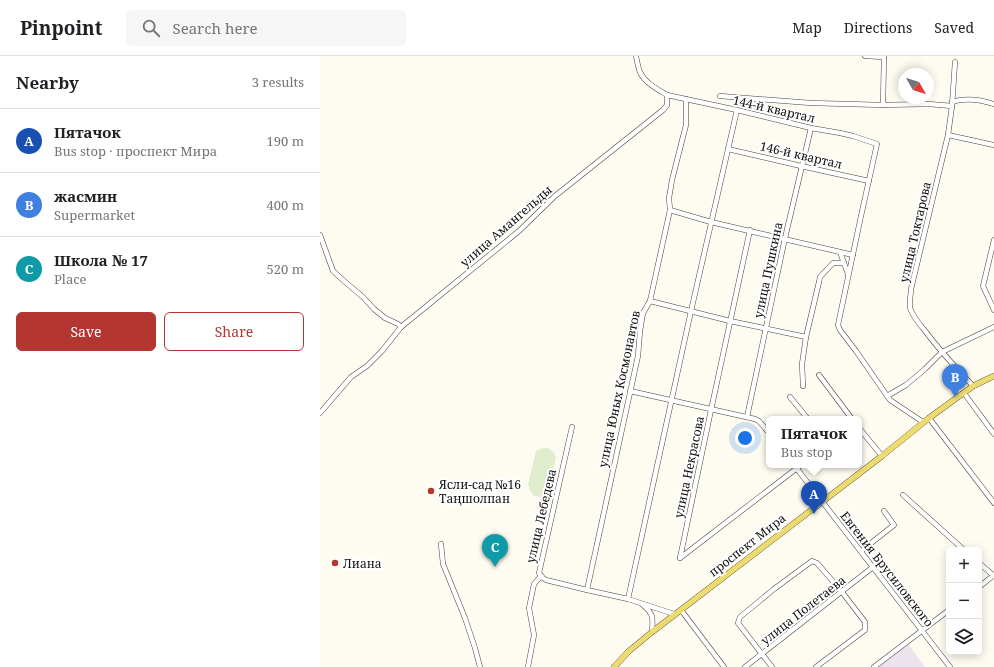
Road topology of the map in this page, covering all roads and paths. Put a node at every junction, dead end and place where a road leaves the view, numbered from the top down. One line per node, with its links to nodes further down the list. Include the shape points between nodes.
1 (636, 56): 5 (street, via 643,77)
2 (865, 56): 3 (street)
3 (884, 57): 10 (street)
4 (955, 62): 8 (street, улица Токтарова)
5 (667, 95): 7 (street, 144-й квартал); 34 (street, улица Амангельды, via 667,105 663,110 555,196 519,231)
6 (720, 96): 10 (street)
7 (686, 99): 11 (street, 144-й квартал); 18 (street, улица Юных Космонавтов, via 686,125 672,180)
8 (952, 104): 9 (street, via 964,99); 10 (street); 13 (street, улица Токтарова)
9 (994, 104)
10 (883, 105)
11 (737, 110): 12 (street, 144-й квартал); 15 (street)
12 (810, 128): 16 (street, улица Пушкина); 17 (street, 144-й квартал, via 846,134 877,144)
13 (948, 135): 14 (street); 37 (street, улица Токтарова, via 910,302 916,318)
14 (994, 145)
15 (728, 149): 16 (street, 146-й квартал); 19 (street)
16 (801, 166): 17 (street, 146-й квартал); 22 (street, улица Пушкина)
17 (868, 180): 26 (street)
18 (670, 210): 19 (street); 29 (street, улица Юных Космонавтов)
19 (711, 222): 20 (street); 31 (street)
20 (750, 230): 22 (street); 32 (street, улица Некрасова)
21 (320, 235): 34 (street, via 333,271 374,309)
22 (785, 238): 24 (street); 35 (street, улица Пушкина)
23 (994, 240): 25 (street)
24 (840, 252): 26 (street); 27 (street)
25 (992, 254): 30 (street, via 983,286)
26 (853, 255): 28 (street)
27 (844, 263): 28 (street); 36 (street, via 833,263 820,277)
28 (849, 275): 44 (street, via 838,324)
29 (650, 300): 31 (street); 42 (street, улица Юных Космонавтов, via 643,313 638,356)
30 (994, 310)
31 (691, 311): 32 (street); 46 (street)
32 (730, 321): 35 (street); 47 (street, улица Некрасова)
33 (994, 327): 37 (street)
34 (401, 328): 48 (street, улица Амангельды, via 367,366 351,377)
35 (766, 328): 36 (street); 51 (street, улица Пушкина)
36 (806, 337): 40 (street, via 802,364)
37 (942, 352): 41 (street, улица Токтарова); 44 (street, via 925,370)
38 (819, 375): 50 (street)
39 (994, 376): 41 (main road, проспект Мира)
40 (803, 386)
41 (973, 386): 43 (main road, проспект Мира)
42 (630, 391): 46 (street); 73 (street, улица Юных Космонавтов)
43 (964, 393): 52 (main road, проспект Мира); 57 (street)
44 (888, 396): 53 (street, via 890,400)
45 (790, 397): 49 (street)
46 (671, 401): 47 (street); 75 (street)
47 (711, 410): 51 (street); 59 (street, улица Некрасова, via 680,558)
48 (320, 413)
49 (806, 416)
50 (850, 416)
51 (747, 417): 55 (street, via 759,421)
52 (929, 418): 53 (main road, проспект Мира); 63 (street)
53 (923, 422): 58 (main road, проспект Мира)
54 (572, 427): 71 (street, улица Лебедева, via 539,573)
55 (766, 429)
56 (862, 432): 58 (street)
57 (994, 434)
58 (882, 456): 62 (main road, проспект Мира)
59 (794, 468)
60 (796, 468): 62 (street, Евгения Брусиловского)
61 (903, 495): 66 (street)
62 (822, 501): 67 (street, Евгения Брусиловского); 77 (main road, проспект Мира)
63 (994, 503)
64 (884, 511): 67 (street, via 894,525)
65 (441, 544): 83 (street, via 443,564 465,618)
66 (961, 547)
67 (861, 551): 69 (street, Евгения Брусиловского)
68 (982, 565): 70 (street)
69 (873, 567): 74 (street, улица Полетаева); 80 (street, Евгения Брусиловского)
70 (994, 575): 72 (street)
71 (541, 576): 73 (street, улица Лебедева, via 546,580); 84 (street, via 534,584 529,608 534,635)
72 (982, 585)
73 (587, 590): 75 (street, улица Лебедева)
74 (842, 592): 82 (street, улица Полетаева); 82 (street, via 817,563 812,561 774,589 740,617 738,623); 89 (street, via 865,622 865,630)
75 (628, 599): 76 (street, улица Лебедева)
76 (642, 604): 79 (street, улица Лебедева); 81 (street, via 650,611)
77 (681, 610): 79 (main road, проспект Мира); 86 (street)
78 (946, 612): 80 (street)
79 (674, 614): 81 (main road, проспект Мира)
80 (922, 630): 90 (street); 91 (street, Евгения Брусиловского)
81 (652, 632): 85 (main road, проспект Мира)
82 (762, 654): 87 (street, улица Полетаева); 88 (street)
83 (480, 667)
84 (528, 667)
85 (614, 667)
86 (724, 667)
87 (745, 667)
88 (772, 667)
89 (816, 667)
90 (874, 667)
91 (950, 667)

